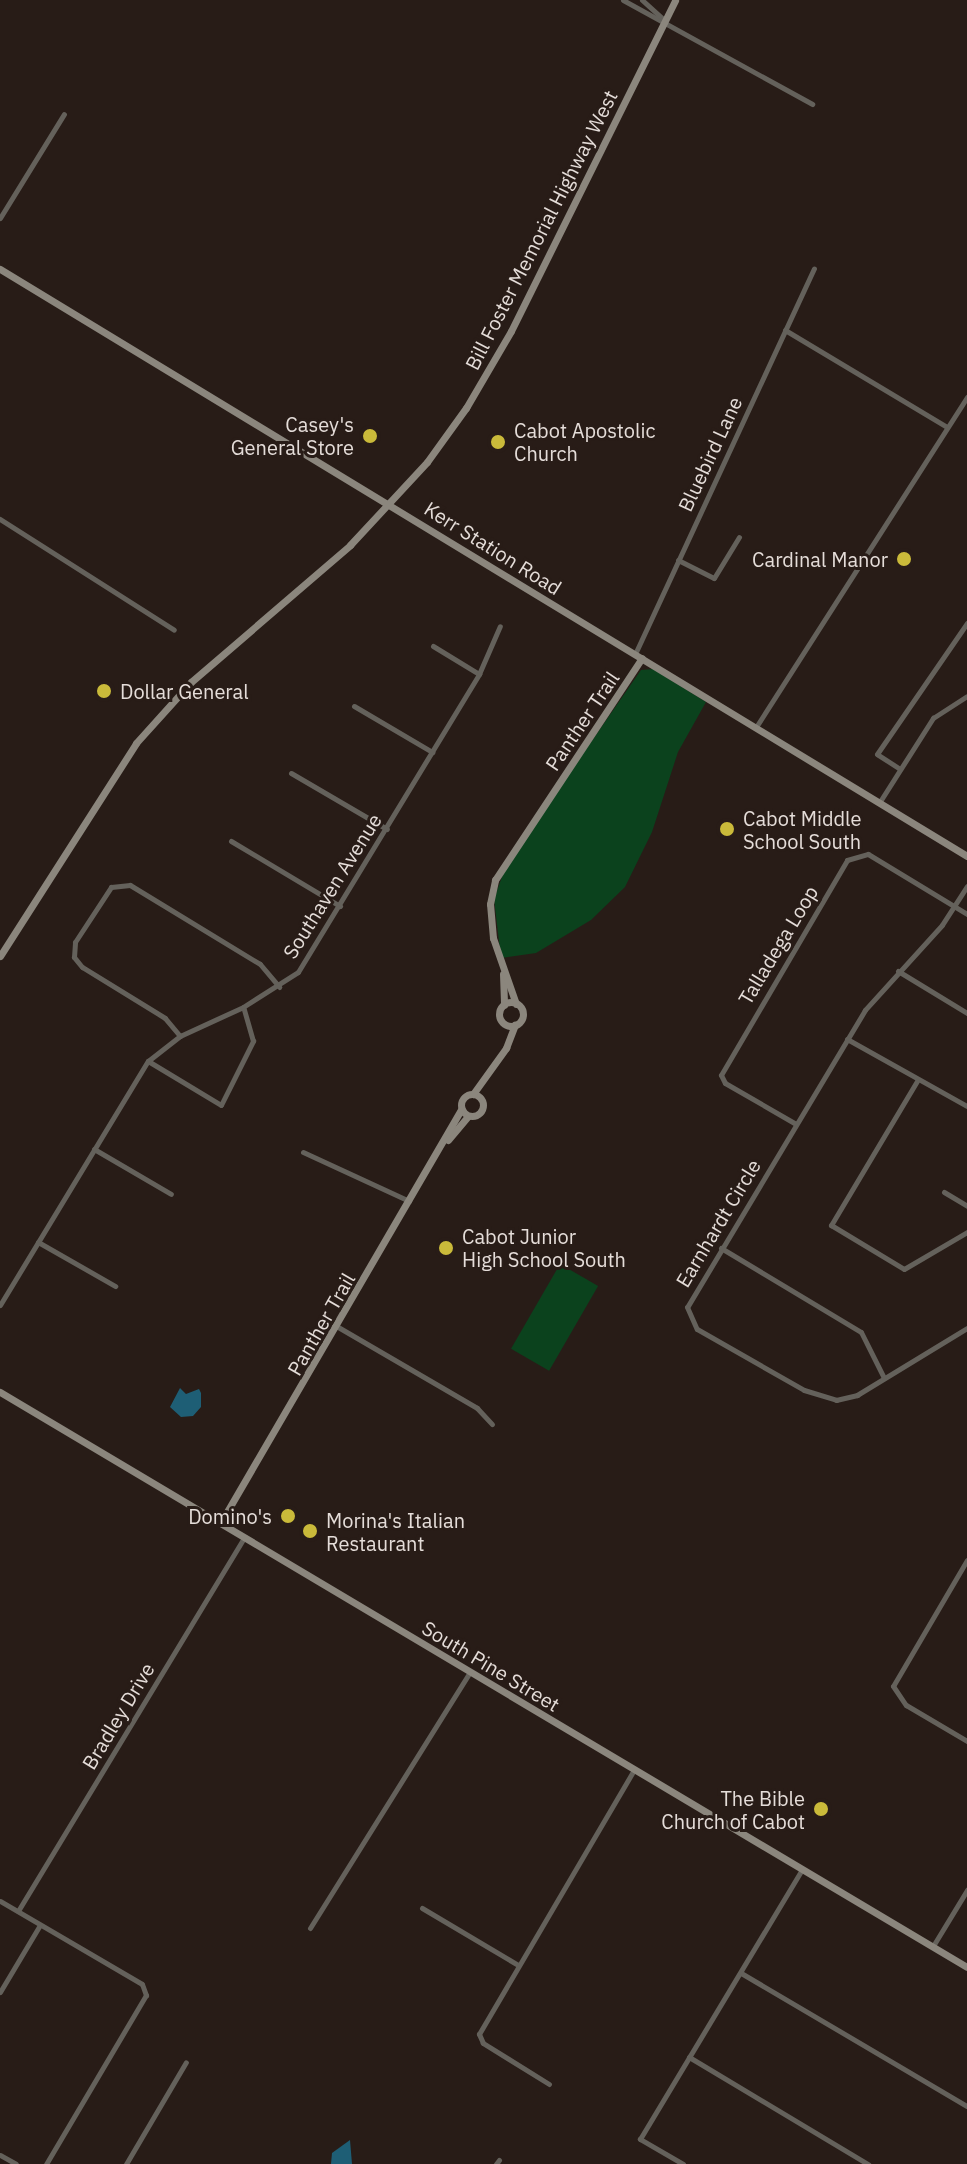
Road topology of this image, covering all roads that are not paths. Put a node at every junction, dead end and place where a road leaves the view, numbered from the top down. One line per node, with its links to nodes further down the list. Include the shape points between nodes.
1 (623, 0): 4 (street)
2 (642, 0): 4 (street)
3 (675, 0): 4 (street, Bill Foster Memorial Highway West)
4 (665, 21): 5 (street); 13 (street, Bill Foster Memorial Highway West, via 492,368 446,437)
5 (812, 104)
6 (64, 114): 7 (street)
7 (0, 218)
8 (814, 268): 10 (street, Bluebird Lane)
9 (0, 269): 13 (street, Kerr Station Road)
10 (785, 330): 12 (street); 16 (street, Bluebird Lane)
11 (967, 397): 12 (street)
12 (947, 427): 25 (street)
13 (391, 503): 21 (street, Kerr Station Road); 37 (street, Bill Foster Memorial Highway West, via 191,682 136,743)
14 (0, 519): 19 (street)
15 (739, 537): 16 (street, via 714,578)
16 (678, 560): 21 (street, Bluebird Lane)
17 (967, 623): 27 (street, via 877,754)
18 (500, 626): 22 (street, Southaven Avenue)
19 (174, 630)
20 (433, 646): 22 (street)
21 (638, 656): 25 (street, Kerr Station Road); 39 (street, Panther Trail, via 495,880 490,904)
22 (479, 674): 26 (street, Southaven Avenue)
23 (967, 696): 27 (street, via 933,718)
24 (354, 706): 26 (street)
25 (756, 727): 29 (street, Kerr Station Road)
26 (432, 752): 30 (street, Southaven Avenue)
27 (900, 769): 29 (street)
28 (291, 773): 30 (street)
29 (879, 803): 32 (street, Kerr Station Road)
30 (387, 829): 34 (street, Southaven Avenue)
31 (231, 841): 34 (street)
32 (967, 856)
33 (967, 886): 35 (street, Earnhardt Circle)
34 (340, 906): 40 (street, Southaven Avenue, via 298,972)
35 (954, 906): 36 (street); 38 (street, Earnhardt Circle); 58 (street, Talladega Loop, via 868,854 847,860 721,1075 725,1083)
36 (967, 914)
37 (0, 956)
38 (898, 971): 44 (street); 48 (street, Earnhardt Circle)
39 (503, 974): 41 (street, Panther Trail); 42 (street, Panther Trail)
40 (279, 987): 43 (street, Southaven Avenue); 47 (street, via 260,964 130,885 111,887 75,942 74,957 165,1018)
41 (516, 1004): 42 (street); 46 (street, via 522,1015)
42 (504, 1005): 45 (street, via 499,1017)
43 (243, 1007): 47 (street, Southaven Avenue); 50 (street, via 253,1041 221,1105)
44 (967, 1013)
45 (505, 1025): 46 (street); 49 (street)
46 (515, 1025): 49 (street)
47 (180, 1036): 50 (street, Southaven Avenue)
48 (847, 1039): 52 (street); 58 (street, Earnhardt Circle)
49 (506, 1048): 51 (street)
50 (148, 1061): 60 (street, Southaven Avenue)
51 (487, 1078): 53 (street); 54 (street)
52 (917, 1081): 55 (street); 66 (street, via 831,1225 904,1269)
53 (473, 1094): 54 (street); 56 (street, via 464,1097)
54 (481, 1098): 57 (street, via 482,1111)
55 (967, 1106)
56 (461, 1109): 57 (street); 59 (street, Panther Trail)
57 (468, 1116): 59 (street, Panther Trail)
58 (796, 1124): 68 (street, Earnhardt Circle)
59 (446, 1141): 64 (street, Panther Trail)
60 (94, 1149): 63 (street); 67 (street, Southaven Avenue)
61 (303, 1152): 64 (street)
62 (944, 1192): 65 (street)
63 (171, 1194)
64 (410, 1201): 71 (street, Panther Trail)
65 (967, 1206)
66 (967, 1232)
67 (38, 1242): 69 (street); 70 (street, Southaven Avenue)
68 (721, 1248): 73 (street, via 861,1332); 73 (street, Earnhardt Circle, via 687,1307 697,1329 823,1397 857,1395)
69 (115, 1286)
70 (0, 1305)
71 (338, 1327): 75 (street, via 477,1408); 76 (street, Panther Trail)
72 (967, 1328): 73 (street, Earnhardt Circle)
73 (884, 1378)
74 (0, 1392): 76 (street, South Pine Street)
75 (492, 1424)
76 (221, 1522): 77 (street, South Pine Street)
77 (244, 1537): 79 (street, South Pine Street); 86 (street, Bradley Drive)
78 (967, 1560): 80 (street, via 893,1686 906,1705)
79 (470, 1672): 81 (street, South Pine Street); 88 (street)
80 (967, 1741)
81 (634, 1770): 82 (street, South Pine Street); 90 (street)
82 (802, 1869): 89 (street, South Pine Street); 92 (street)
83 (967, 1890): 89 (street)
84 (0, 1901): 86 (street)
85 (422, 1908): 90 (street)
86 (18, 1911): 87 (street)
87 (40, 1925): 93 (street); 100 (street, via 142,1984 146,1995)
88 (310, 1928)
89 (933, 1946): 91 (street, South Pine Street)
90 (518, 1965): 96 (street, via 479,2037)
91 (967, 1967)
92 (741, 1973): 94 (street); 97 (street)
93 (0, 1992)
94 (689, 2057): 102 (street, via 640,2139); 103 (street)
95 (186, 2062): 101 (street)
96 (549, 2084)
97 (967, 2106)
98 (0, 2155): 99 (street)
99 (16, 2164)
100 (46, 2164)
101 (126, 2164)
102 (683, 2164)
103 (868, 2164)

